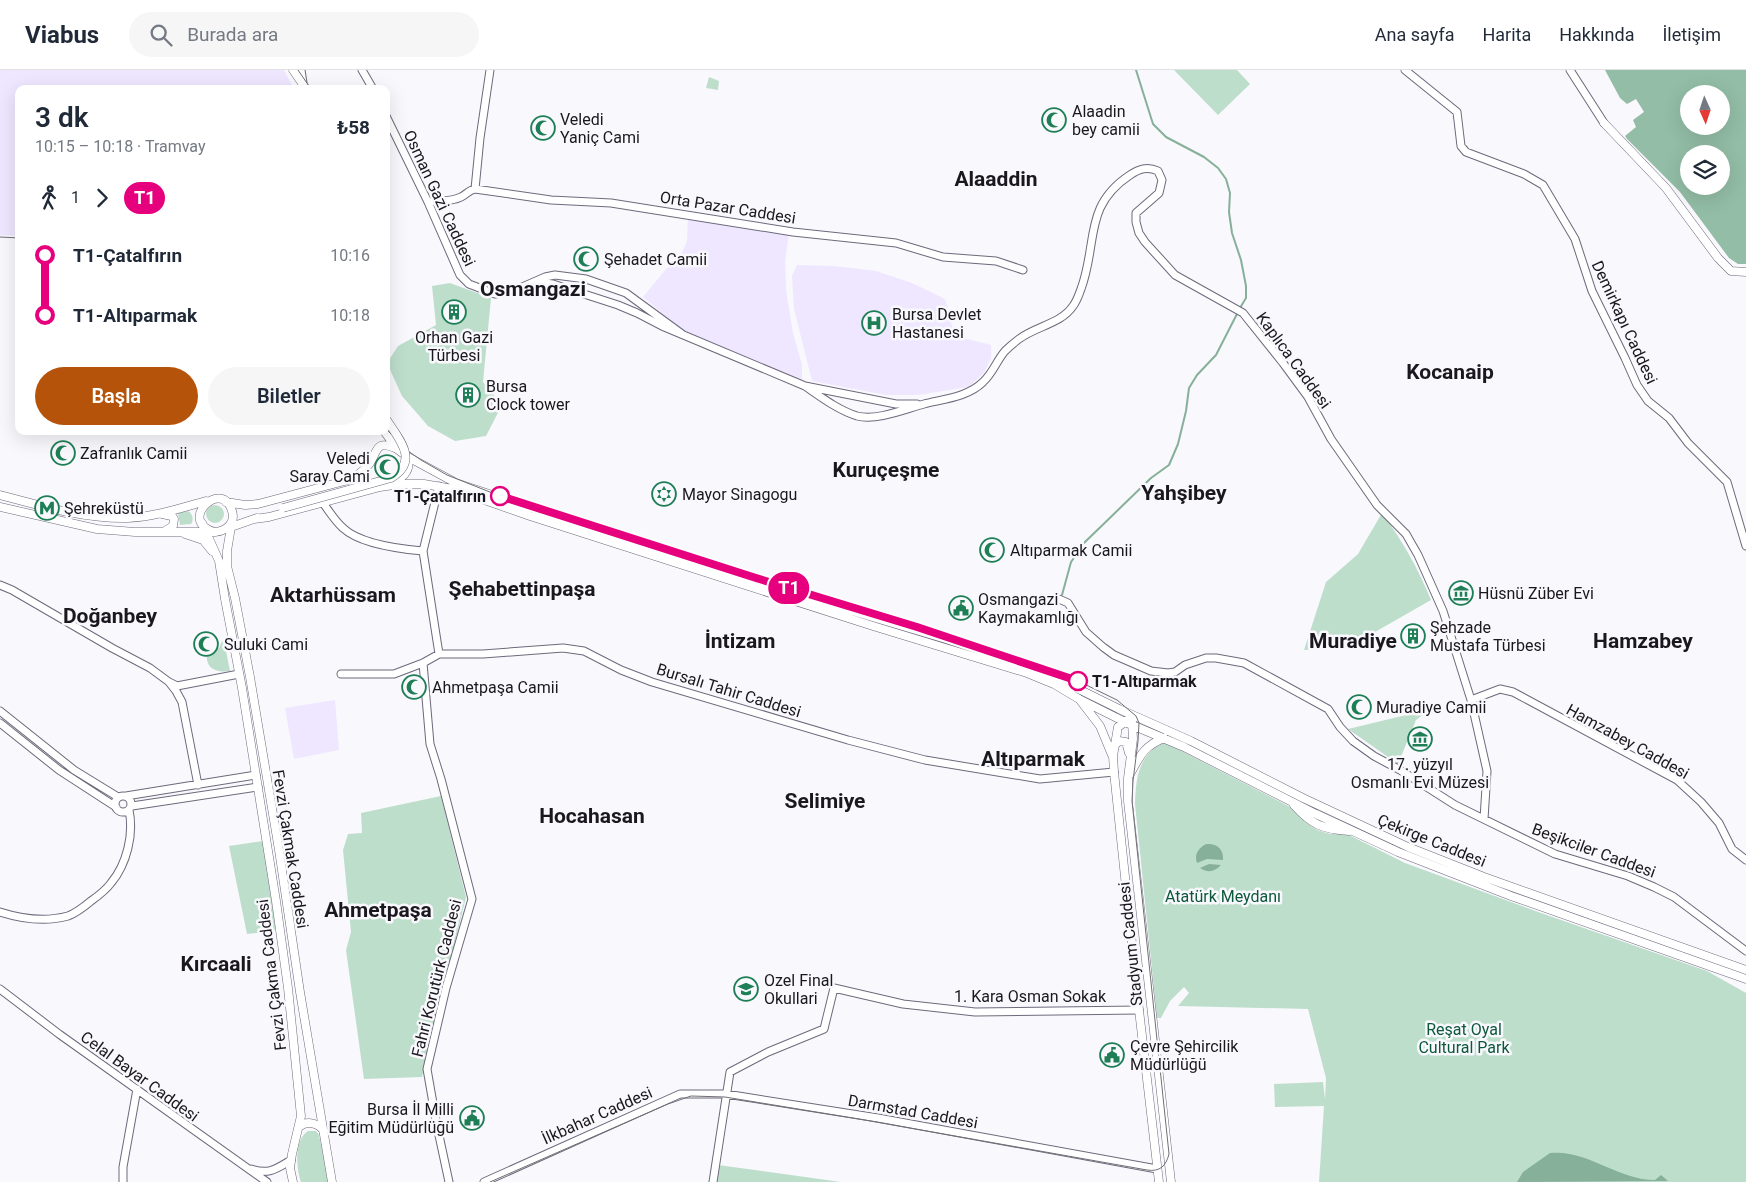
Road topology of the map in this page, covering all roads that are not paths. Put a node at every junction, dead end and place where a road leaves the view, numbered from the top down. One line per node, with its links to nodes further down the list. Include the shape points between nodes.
1 (293, 70): 7 (main road)
2 (301, 70): 8 (main road)
3 (362, 70): 9 (main road)
4 (490, 70): 12 (main road)
5 (1404, 70): 40 (main road, Demirkapı Caddesi, via 1457,112 1461,146 1466,152 1524,174 1543,185 1575,238 1592,291 1637,386 1727,482)
6 (1570, 70): 11 (main road)
7 (304, 85)
8 (305, 85)
9 (371, 85)
10 (390, 124): 13 (main road, Osman Gazi Caddesi)
11 (1604, 124): 15 (main road, via 1666,188 1718,258 1731,271)
12 (475, 189): 13 (main road, via 453,200); 14 (main road, Orta Pazar Caddesi, via 551,200 610,203 793,232 896,243 943,257 996,262)
13 (428, 202): 16 (main road, Osman Gazi Caddesi, via 460,275 468,284 495,294 513,291)
14 (1023, 270)
15 (1746, 272)
16 (532, 282): 17 (main road, via 553,284 618,305); 17 (main road, Osman Gazi Caddesi, via 555,275 606,285 626,293)
17 (682, 334): 18 (main road)
18 (805, 386): 19 (main road, via 896,404); 19 (main road, via 859,416 888,414)
19 (923, 404): 52 (main road, Kaplıca Caddesi, via 970,391 983,382 1005,351 1021,337 1068,314 1089,266 1100,206 1109,192 1134,172 1146,168 1158,171 1162,180 1159,193 1136,213 1144,242 1175,275 1236,307 1284,363 1377,505 1406,534 1418,555 1443,611)
20 (390, 425): 33 (main road, bridge, via 406,452 406,460 398,474)
21 (387, 435): 22 (main road)
22 (397, 449): 23 (main road); 29 (main road, via 380,446 371,462 352,479 258,504)
23 (408, 457): 25 (main road); 26 (main road, via 409,467 404,476)
24 (439, 486): 25 (main road); 26 (main road, via 405,484); 41 (main road)
25 (455, 486): 51 (main road, via 540,519 1027,673); 53 (main road, via 1042,671)
26 (380, 487): 30 (main road)
27 (0, 495): 32 (main road, via 101,516 128,518)
28 (210, 500): 29 (main road); 32 (main road); 34 (main road, via 200,513)
29 (226, 502): 35 (main road, via 232,510)
30 (323, 503): 33 (main road); 41 (main road, via 344,529 361,538 401,549)
31 (0, 507): 36 (main road, via 97,529)
32 (159, 513): 36 (main road, via 174,519 173,526)
33 (254, 519): 35 (main road)
34 (202, 523): 38 (main road); 39 (main road)
35 (230, 526): 39 (main road); 81 (main road, Fevzi Çakmak Caddesi, via 227,566 250,676)
36 (164, 531): 37 (main road)
37 (174, 531): 38 (main road); 42 (main road, via 203,540)
38 (206, 531): 39 (main road); 42 (main road)
39 (215, 532)
40 (1746, 546)
41 (423, 551): 45 (main road)
42 (219, 561): 48 (main road)
43 (0, 585): 49 (main road, via 150,668)
44 (1041, 599): 70 (main road, Beşikciler Caddesi, via 1059,599 1068,603 1086,632 1103,647 1152,671 1175,672 1206,658 1244,663 1328,709 1353,741 1374,756)
45 (439, 654): 46 (main road, Bursalı Tahir Caddesi); 62 (main road, Bursalı Tahir Caddesi, via 563,648 584,651 652,682 925,760 1040,779)
46 (422, 663): 47 (main road, Bursalı Tahir Caddesi, via 394,674); 89 (main road, Fahri Korutürk Caddesi, via 430,744 472,899 427,1070)
47 (341, 674)
48 (240, 677): 49 (main road, via 177,686); 50 (main road); 63 (main road, Fevzi Çakma Caddesi)
49 (169, 682): 50 (main road)
50 (176, 691): 65 (main road, via 182,702)
51 (1079, 698): 56 (main road); 60 (main road, via 1100,726)
52 (1471, 700): 70 (main road, Kaplıca Caddesi, via 1487,771); 71 (main road, Hamzabey Caddesi, via 1500,689 1513,692 1677,780 1701,802 1732,848)
53 (1119, 709): 55 (main road, Çekirge Caddesi); 56 (main road)
54 (0, 711): 67 (main road, via 74,770)
55 (1143, 720): 56 (main road); 74 (main road, Çekirge Caddesi, via 1408,847)
56 (1130, 722): 58 (main road, Çekirge Caddesi); 59 (main road, via 1118,727); 61 (main road, Stadyum Caddesi)
57 (0, 723): 68 (main road, via 59,770)
58 (1164, 738): 64 (main road, via 1145,749); 75 (main road, Çekirge Caddesi, via 1398,852 1511,896)
59 (1114, 746): 60 (main road); 61 (main road, via 1119,741 1127,744)
60 (1113, 756): 62 (main road)
61 (1130, 765): 64 (main road, Stadyum Caddesi)
62 (1114, 772): 77 (main road)
63 (256, 775): 65 (main road); 66 (main road, Fevzi Çakma Caddesi)
64 (1128, 778): 93 (main road, Stadyum Caddesi, via 1128,802)
65 (198, 785): 67 (main road)
66 (258, 787): 69 (main road); 80 (main road, Fevzi Çakma Caddesi, via 288,988 301,1116)
67 (122, 797): 68 (main road, via 115,802); 69 (main road, via 130,799)
68 (116, 807): 69 (main road, via 121,812)
69 (130, 808): 72 (main road, via 132,825 119,870 112,883 92,900 70,915 51,919 33,920)
70 (1484, 819): 73 (main road, Beşikciler Caddesi, via 1555,854 1628,876 1674,897)
71 (1746, 860)
72 (0, 912)
73 (1746, 951)
74 (1746, 970)
75 (1746, 979)
76 (0, 989): 78 (main road, Celal Bayar Caddesi)
77 (1139, 1010): 79 (main road, 1. Kara Osman Sokak, via 975,1012 903,1004 834,988 824,1029 730,1072); 84 (main road)
78 (137, 1089): 83 (main road, Celal Bayar Caddesi); 85 (main road)
79 (726, 1094): 84 (main road, Darmstad Caddesi); 90 (main road, İlkbahar Caddesi, via 680,1094); 91 (main road)
80 (299, 1127): 81 (main road, via 312,1123); 82 (main road, Fevzi Çakma Caddesi)
81 (324, 1131): 88 (main road, Fevzi Çakmak Caddesi)
82 (291, 1157): 83 (main road, via 272,1172); 87 (main road)
83 (244, 1166): 86 (main road, Celal Bayar Caddesi)
84 (1157, 1168): 92 (main road)
85 (123, 1182)
86 (267, 1182)
87 (293, 1182)
88 (332, 1182)
89 (449, 1182)
90 (484, 1182)
91 (713, 1182)
92 (1159, 1182)
93 (1171, 1182)

